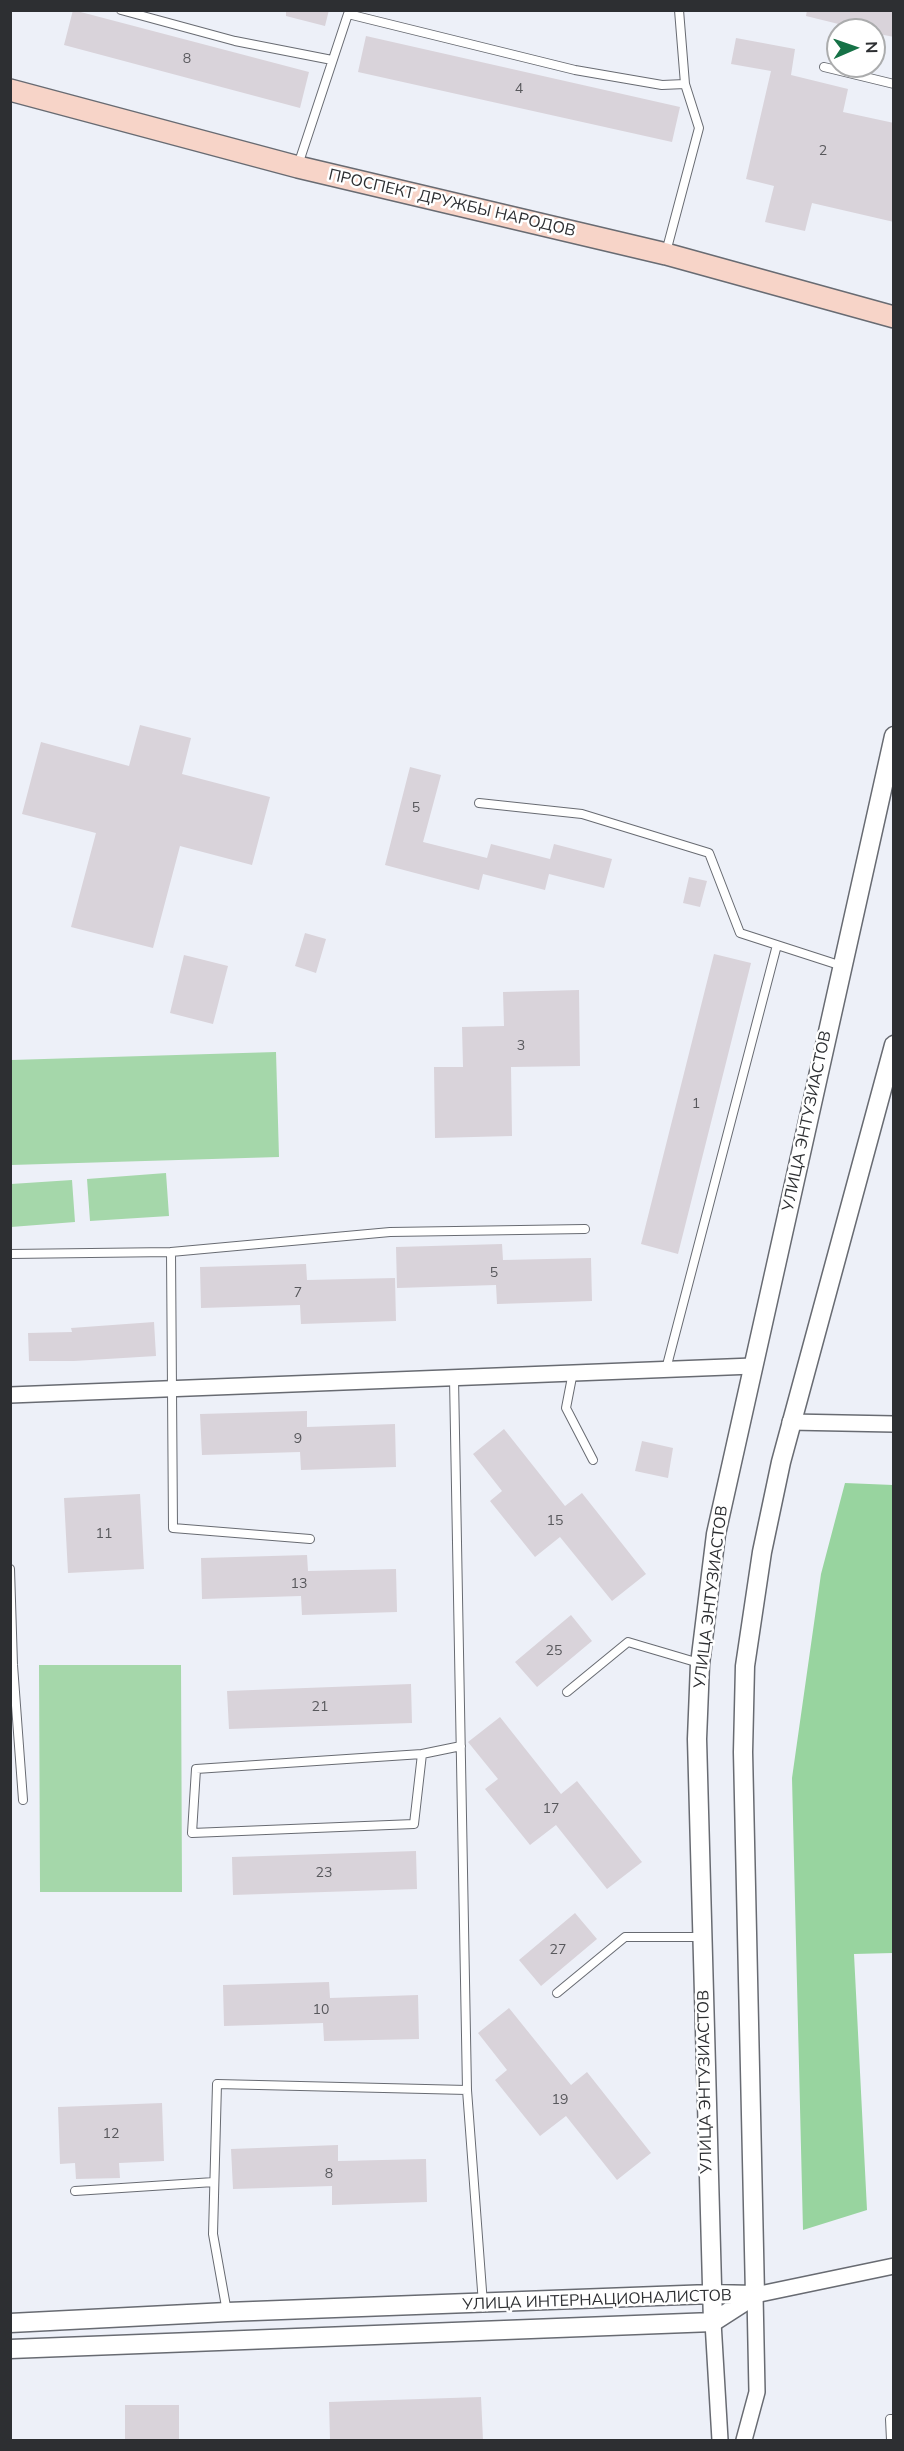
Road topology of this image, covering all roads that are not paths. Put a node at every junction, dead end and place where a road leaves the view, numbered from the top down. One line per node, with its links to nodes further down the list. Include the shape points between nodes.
1 (121, 10): 4 (lane, via 235,41)
2 (679, 10): 6 (lane)
3 (349, 12): 4 (lane); 6 (lane, via 574,70 662,85)
4 (332, 60): 9 (lane)
5 (824, 67): 7 (lane)
6 (685, 84): 10 (lane, via 699,128)
7 (894, 84)
8 (10, 90): 9 (main road, ПРОСПЕКТ ДРУЖБЫ НАРОДОВ)
9 (298, 167): 10 (main road, ПРОСПЕКТ ДРУЖБЫ НАРОДОВ)
10 (666, 254): 11 (main road, ПРОСПЕКТ ДРУЖБЫ НАРОДОВ)
11 (894, 317)
12 (894, 736): 15 (street, УЛИЦА ЭНТУЗИАСТОВ)
13 (479, 802): 14 (lane, via 582,814 709,853 740,933)
14 (777, 945): 15 (lane); 21 (lane)
15 (842, 966): 20 (street, УЛИЦА ЭНТУЗИАСТОВ)
16 (894, 1045): 26 (street)
17 (585, 1229): 18 (lane, via 390,1232)
18 (171, 1252): 19 (lane); 24 (lane)
19 (10, 1254)
20 (753, 1366): 21 (street); 31 (street, УЛИЦА ЭНТУЗИАСТОВ, via 716,1534)
21 (666, 1369): 22 (street)
22 (573, 1372): 23 (street); 28 (lane, via 566,1408)
23 (454, 1378): 24 (street); 34 (lane)
24 (172, 1387): 25 (street); 29 (lane, via 173,1528)
25 (10, 1395)
26 (790, 1422): 27 (street); 44 (street, via 762,1552 745,1666)
27 (894, 1424)
28 (592, 1460)
29 (310, 1539)
30 (10, 1569): 32 (lane)
31 (700, 1664): 33 (lane, via 628,1642); 37 (street, УЛИЦА ЭНТУЗИАСТОВ, via 697,1739)
32 (12, 1665): 36 (lane)
33 (567, 1692)
34 (461, 1746): 35 (lane); 39 (lane)
35 (422, 1754): 35 (lane, via 414,1824 192,1833 196,1769)
36 (23, 1800)
37 (701, 1937): 38 (lane, via 625,1937); 43 (street, УЛИЦА ЭНТУЗИАСТОВ)
38 (557, 1993)
39 (467, 2090): 40 (lane, via 217,2084); 45 (lane)
40 (214, 2182): 41 (lane); 46 (lane, via 213,2234)
41 (75, 2191)
42 (894, 2266): 44 (street)
43 (711, 2294): 44 (street, УЛИЦА ИНТЕРНАЦИОНАЛИСТОВ); 45 (street, УЛИЦА ИНТЕРНАЦИОНАЛИСТОВ); 47 (street, УЛИЦА ЭНТУЗИАСТОВ)
44 (755, 2295): 47 (street, УЛИЦА ИНТЕРНАЦИОНАЛИСТОВ); 52 (street, via 757,2392)
45 (483, 2304): 46 (street, УЛИЦА ИНТЕРНАЦИОНАЛИСТОВ)
46 (227, 2312): 48 (street, УЛИЦА ИНТЕРНАЦИОНАЛИСТОВ)
47 (713, 2322): 49 (street, УЛИЦА ИНТЕРНАЦИОНАЛИСТОВ); 51 (street, УЛИЦА ЭНТУЗИАСТОВ)
48 (10, 2323)
49 (10, 2349)
50 (894, 2419): 53 (lane, via 890,2419)
51 (720, 2440)
52 (744, 2440)
53 (891, 2440)

